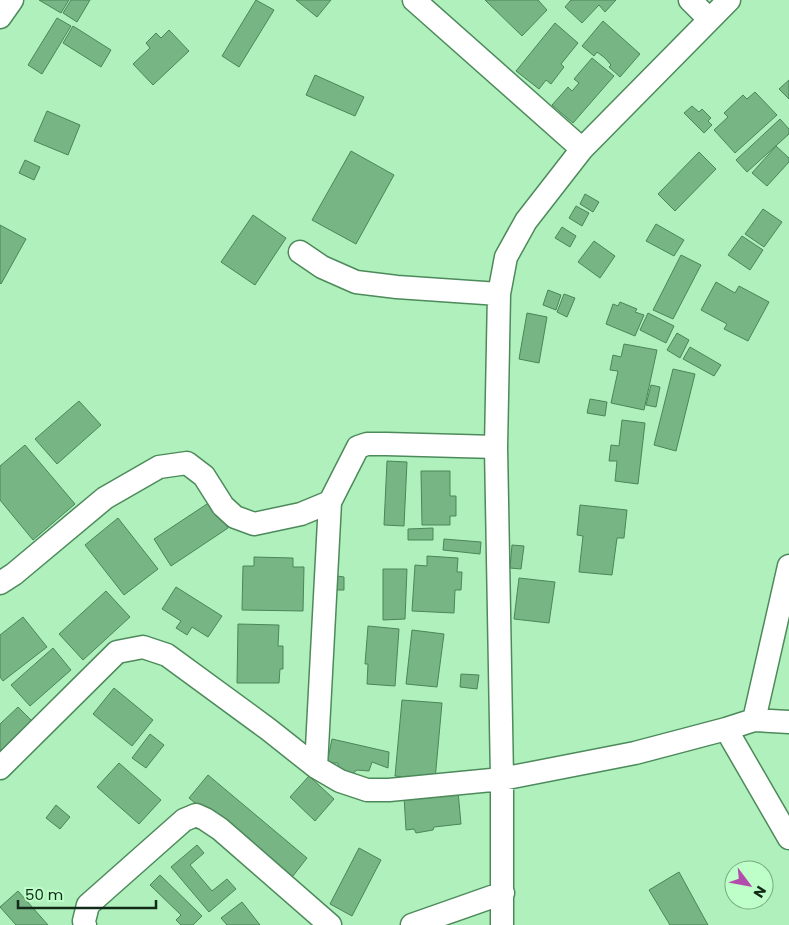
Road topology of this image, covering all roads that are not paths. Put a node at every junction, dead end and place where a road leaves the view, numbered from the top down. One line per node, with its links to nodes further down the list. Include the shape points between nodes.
1 (12, 0): 5 (street)
2 (414, 0): 7 (street)
3 (690, 0): 6 (street)
4 (729, 0): 6 (street)
5 (0, 18)
6 (709, 19): 7 (street)
7 (582, 149): 9 (street, via 526,221 506,257)
8 (300, 252): 9 (street, via 322,267 356,282)
9 (499, 294): 10 (street)
10 (496, 447): 11 (street, via 367,444 358,447); 19 (street)
11 (330, 502): 13 (street, via 301,514 254,524 235,517 223,506 204,476 187,463 159,467 105,498); 17 (street)
12 (789, 566): 14 (street)
13 (0, 583)
14 (754, 720): 15 (street); 16 (street)
15 (789, 722)
16 (726, 729): 19 (street, via 635,753); 20 (street)
17 (316, 767): 18 (street, via 167,655 143,646 117,652); 19 (street, via 340,781 368,790)
18 (0, 768)
19 (502, 779): 21 (street)
20 (789, 838)
21 (503, 893): 24 (street); 25 (street)
22 (85, 925): 23 (street, via 88,905 184,820 196,815 220,829)
23 (330, 925)
24 (412, 925)
25 (502, 925)

